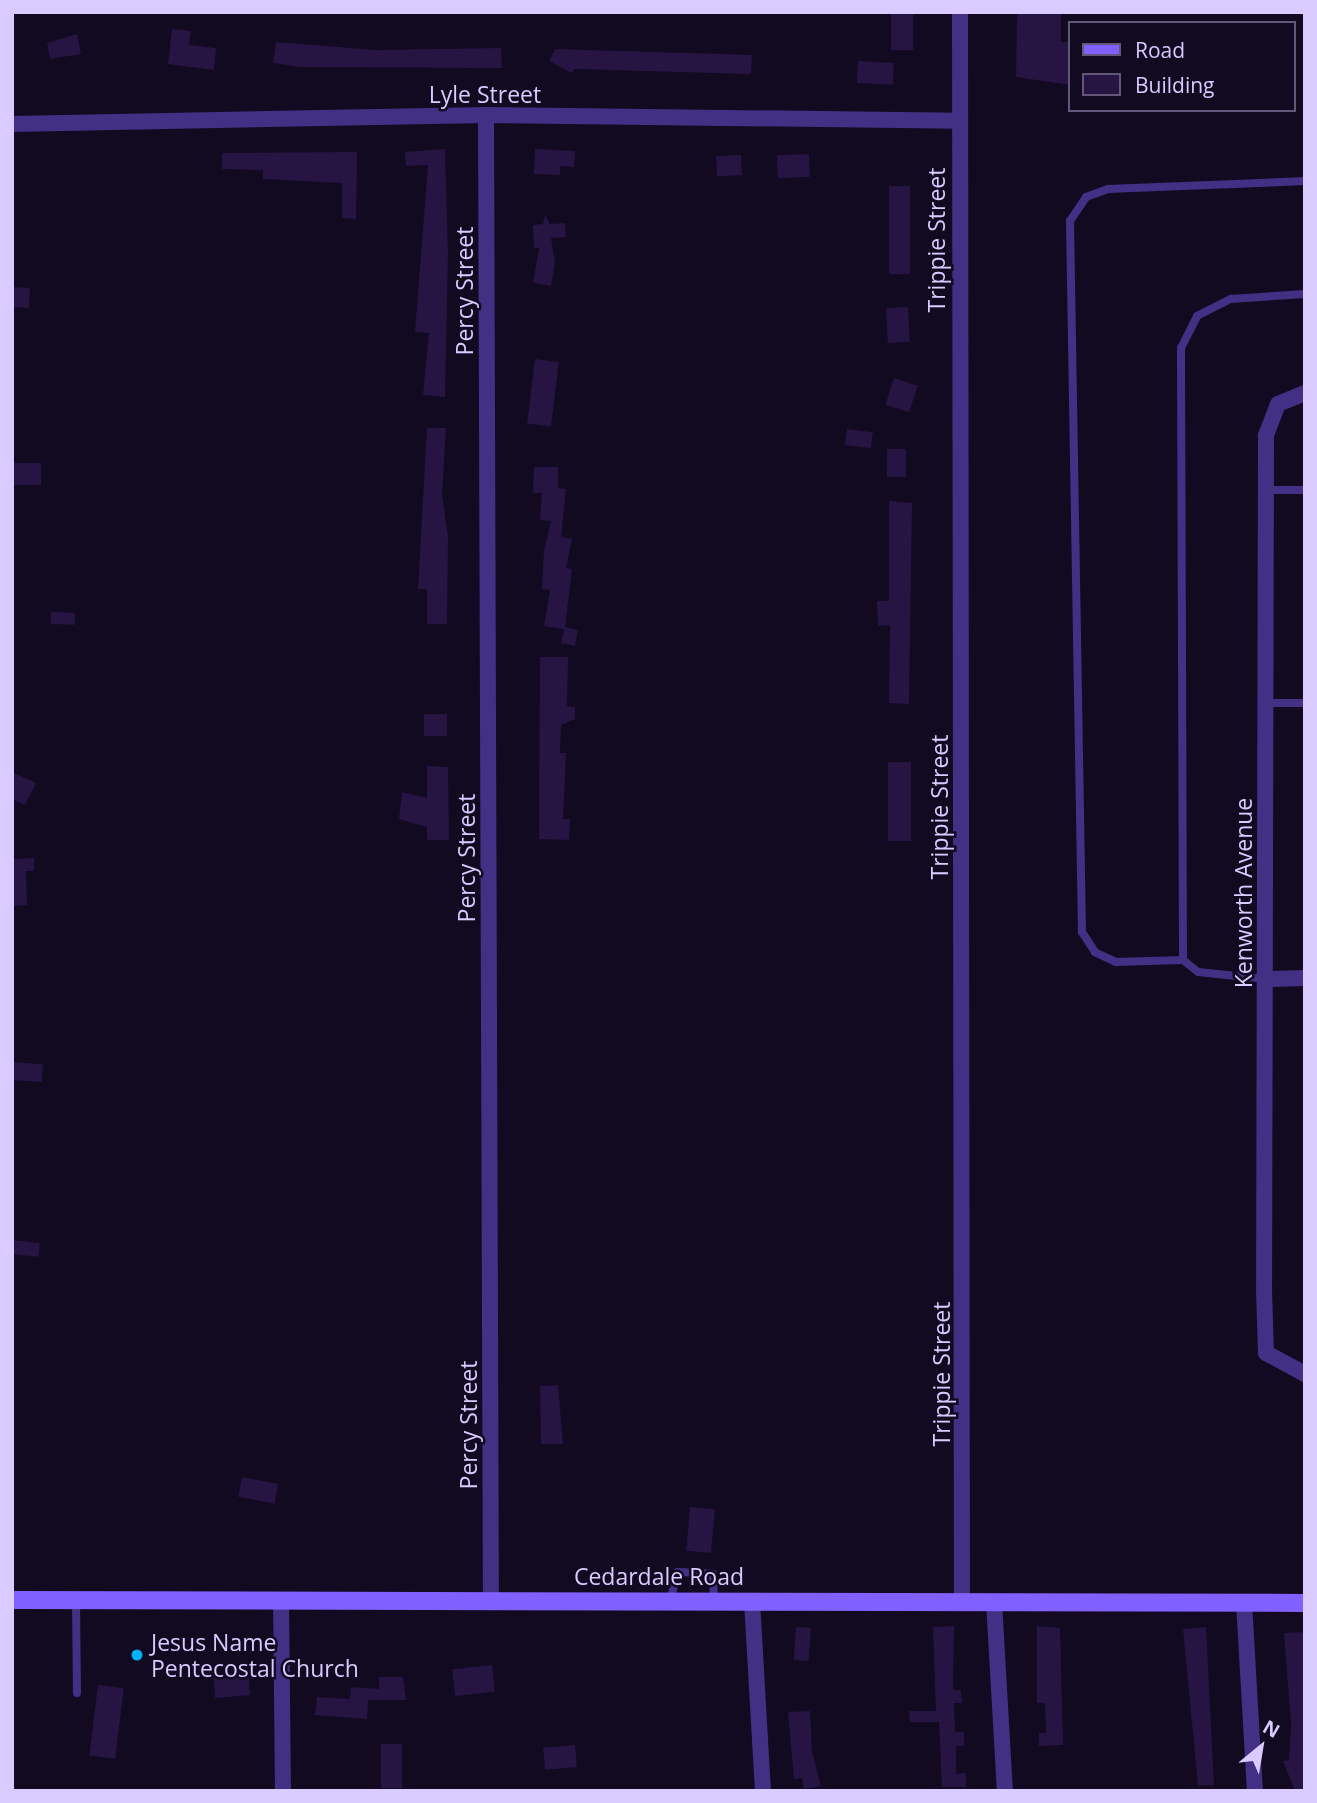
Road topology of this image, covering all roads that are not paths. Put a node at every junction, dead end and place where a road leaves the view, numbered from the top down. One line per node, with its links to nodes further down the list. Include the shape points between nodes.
1 (960, 12): 3 (street, Trippie Street)
2 (486, 116): 3 (street, Lyle Street); 4 (street, Lyle Street); 19 (street, Percy Street)
3 (958, 121): 23 (street, Trippie Street)
4 (12, 124)
5 (1305, 181): 12 (lane, via 1108,189 1086,197 1070,220 1082,932 1095,952 1115,962)
6 (1305, 294): 12 (lane, via 1231,299 1197,316 1181,348)
7 (1305, 393): 8 (street, Kenworth Avenue, via 1278,404 1266,436)
8 (1266, 490): 9 (lane); 10 (street, Kenworth Avenue)
9 (1305, 490)
10 (1266, 703): 11 (lane); 14 (street, Kenworth Avenue)
11 (1305, 704)
12 (1183, 960): 14 (lane, via 1198,972)
13 (1305, 978): 14 (street)
14 (1265, 979): 15 (street, Kenworth Avenue, via 1266,1353)
15 (1299, 1372)
16 (12, 1600): 17 (street, Cedardale Road)
17 (76, 1600): 18 (street, Cedardale Road); 27 (lane)
18 (281, 1600): 19 (street, Cedardale Road); 28 (street)
19 (491, 1601): 20 (street, Cedardale Road)
20 (670, 1601): 21 (street, Cedardale Road); 21 (lane, via 678,1572 713,1574)
21 (714, 1601): 22 (street, Cedardale Road)
22 (752, 1601): 23 (street, Cedardale Road); 29 (street)
23 (962, 1602): 24 (street, Cedardale Road)
24 (993, 1602): 25 (street, Cedardale Road); 30 (street)
25 (1244, 1602): 26 (street, Cedardale Road); 31 (street)
26 (1305, 1603)
27 (77, 1693)
28 (283, 1791)
29 (763, 1791)
30 (1005, 1791)
31 (1255, 1791)

